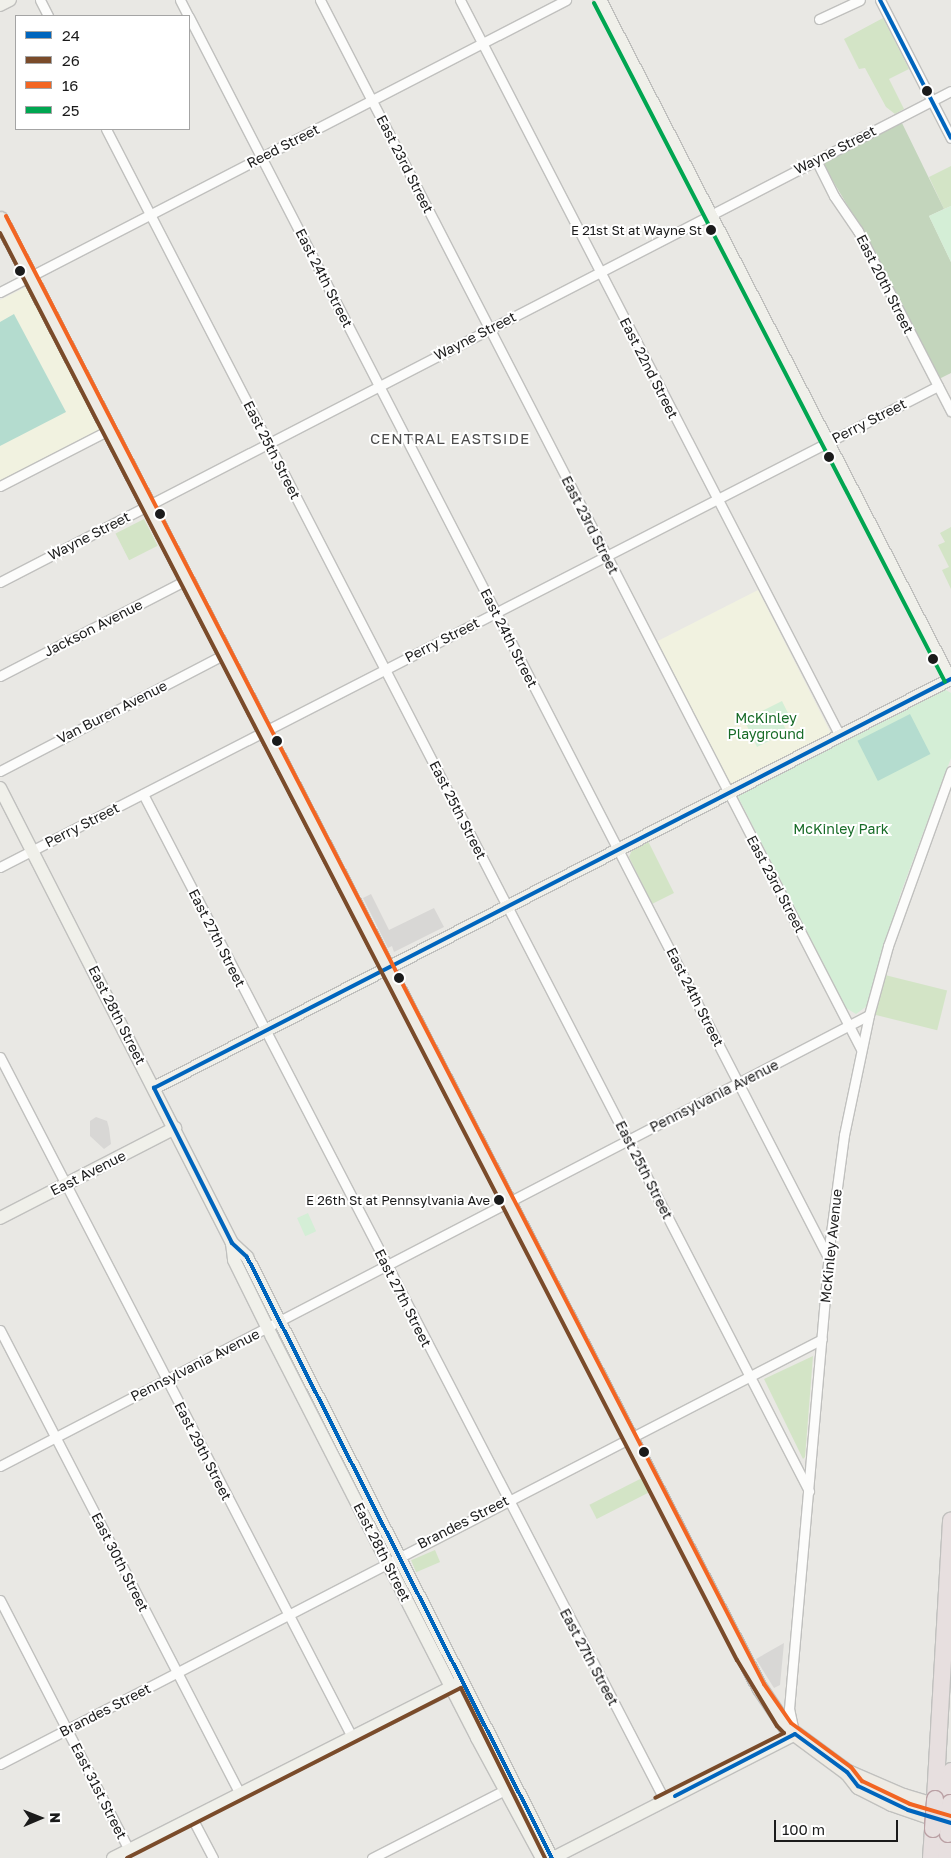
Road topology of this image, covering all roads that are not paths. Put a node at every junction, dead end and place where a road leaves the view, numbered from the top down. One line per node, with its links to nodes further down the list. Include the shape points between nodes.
1 (10, 0): 10 (street)
2 (40, 0): 11 (street)
3 (180, 0): 12 (street, East 24th Street)
4 (320, 0): 17 (street, East 23rd Street)
5 (460, 0): 15 (street, East 22nd Street)
6 (566, 0): 15 (street, Reed Street)
7 (600, 0): 24 (street)
8 (860, 0): 13 (street)
9 (880, 0): 18 (street)
10 (0, 5)
11 (48, 15)
12 (187, 15)
13 (820, 19)
14 (190, 21): 21 (street, East 24th Street)
15 (482, 43): 17 (street, Reed Street); 26 (street, East 22nd Street)
16 (951, 91): 18 (street, Wayne Street)
17 (372, 100): 21 (street, Reed Street); 29 (street, East 23rd Street)
18 (932, 101): 20 (street); 22 (street, Wayne Street)
19 (107, 130): 23 (street, East 25th Street)
20 (951, 138)
21 (261, 157): 23 (street, Reed Street); 30 (street, East 24th Street)
22 (816, 160): 24 (street, Wayne Street); 31 (street, East 20th Street, via 858,231)
23 (150, 214): 27 (street, Reed Street); 35 (street, East 25th Street)
24 (711, 215): 26 (street, Wayne Street); 34 (street)
25 (0, 219): 27 (main road)
26 (600, 272): 29 (street, Wayne Street); 37 (street, East 22nd Street)
27 (30, 277): 28 (street, Reed Street); 33 (main road)
28 (0, 292)
29 (490, 329): 30 (street, Wayne Street); 39 (street, East 23rd Street)
30 (379, 386): 35 (street, Wayne Street); 42 (street, East 24th Street)
31 (938, 386): 32 (street, East 20th Street); 34 (street, Perry Street)
32 (951, 411)
33 (109, 430): 36 (street); 38 (main road)
34 (828, 442): 37 (street, Perry Street); 46 (street)
35 (269, 443): 38 (street, Wayne Street); 44 (street, East 25th Street)
36 (0, 486)
37 (716, 499): 39 (street, Perry Street); 48 (street, East 22nd Street)
38 (148, 505): 40 (main road); 41 (street, Wayne Street)
39 (606, 555): 42 (street, Perry Street); 52 (street, East 23rd Street)
40 (186, 580): 43 (main road); 45 (street, Jackson Avenue)
41 (0, 582)
42 (496, 612): 44 (street, Perry Street); 54 (street, East 24th Street)
43 (225, 654): 47 (main road); 49 (street, Van Buren Avenue)
44 (385, 669): 47 (street, Perry Street); 57 (street, East 25th Street)
45 (0, 676)
46 (951, 679): 48 (street)
47 (264, 731): 53 (street, Perry Street); 58 (main road)
48 (840, 736): 52 (street)
49 (0, 770)
50 (951, 771): 59 (street, McKinley Avenue, via 898,914)
51 (0, 788): 55 (street, East 28th Street)
52 (728, 793): 54 (street); 60 (street, East 23rd Street)
53 (143, 794): 55 (street, Perry Street); 61 (street, East 27th Street)
54 (619, 849): 57 (street); 64 (street, East 24th Street)
55 (32, 851): 56 (street, Perry Street); 65 (street, East 28th Street)
56 (0, 867)
57 (508, 906): 58 (street); 67 (street, East 25th Street)
58 (387, 968): 61 (street); 69 (main road)
59 (869, 1016): 60 (street, Pennsylvania Avenue); 62 (street, McKinley Avenue)
60 (850, 1026): 62 (street, East 23rd Street); 64 (street, Pennsylvania Avenue)
61 (265, 1031): 65 (street); 73 (street, East 27th Street)
62 (861, 1049): 72 (street, McKinley Avenue, via 844,1135)
63 (0, 1058): 68 (street, East 29th Street)
64 (740, 1083): 67 (street, Pennsylvania Avenue); 72 (street, East 24th Street)
65 (154, 1088): 66 (street, East 28th Street)
66 (175, 1128): 68 (street, East Avenue); 71 (street, East 28th Street)
67 (629, 1140): 69 (street, Pennsylvania Avenue); 78 (street, East 25th Street)
68 (65, 1184): 70 (street, East Avenue); 79 (street, East 29th Street)
69 (508, 1203): 73 (street, Pennsylvania Avenue); 80 (main road)
70 (0, 1218)
71 (232, 1242): 74 (street, East 28th Street, via 248,1257); 75 (street, East 28th Street, via 234,1260)
72 (829, 1259): 77 (street, McKinley Avenue)
73 (386, 1266): 74 (street, Pennsylvania Avenue); 84 (street, East 27th Street)
74 (280, 1321): 75 (street, Pennsylvania Avenue); 86 (street, East 28th Street)
75 (268, 1328): 79 (street, Pennsylvania Avenue); 87 (street, East 28th Street)
76 (0, 1330): 81 (street, East 30th Street)
77 (822, 1339): 78 (street, Brandes Street); 83 (street, McKinley Avenue)
78 (750, 1375): 80 (street, Brandes Street); 83 (street, East 25th Street)
79 (167, 1380): 81 (street, Pennsylvania Avenue); 89 (street, East 29th Street)
80 (629, 1437): 84 (street, Brandes Street); 95 (main road, via 756,1681 782,1723)
81 (56, 1438): 82 (street, Pennsylvania Avenue); 90 (street, East 30th Street)
82 (0, 1466)
83 (809, 1491): 95 (street, McKinley Avenue, via 789,1709)
84 (507, 1500): 86 (street, Brandes Street); 103 (street, East 27th Street)
85 (951, 1520): 92 (highway)
86 (399, 1555): 87 (street, Brandes Street); 91 (street, East 28th Street)
87 (387, 1562): 89 (street, Brandes Street); 93 (street, East 28th Street)
88 (0, 1600): 94 (street, East 31st Street)
89 (287, 1614): 90 (street, Brandes Street); 96 (street, East 29th Street)
90 (177, 1672): 94 (street, Brandes Street); 102 (street, East 30th Street)
91 (464, 1680): 93 (street); 113 (street, East 28th Street)
92 (946, 1684): 101 (highway)
93 (451, 1687): 96 (street); 100 (street, East 28th Street)
94 (67, 1730): 97 (street, Brandes Street); 108 (street, East 31st Street)
95 (795, 1734): 99 (main road); 103 (street)
96 (352, 1737): 102 (street)
97 (0, 1764)
98 (951, 1771): 101 (highway)
99 (847, 1772): 104 (main road, via 903,1796); 106 (main road, via 858,1786 891,1803)
100 (505, 1790): 111 (street); 112 (street, East 28th Street)
101 (943, 1790): 107 (highway, bridge)
102 (240, 1794): 105 (street)
103 (665, 1801): 113 (street)
104 (951, 1810)
105 (192, 1818): 108 (street); 110 (street)
106 (951, 1823)
107 (942, 1848): 114 (highway)
108 (129, 1850): 109 (street)
109 (113, 1858)
110 (213, 1858)
111 (372, 1858)
112 (542, 1858)
113 (553, 1858)
114 (931, 1858)

